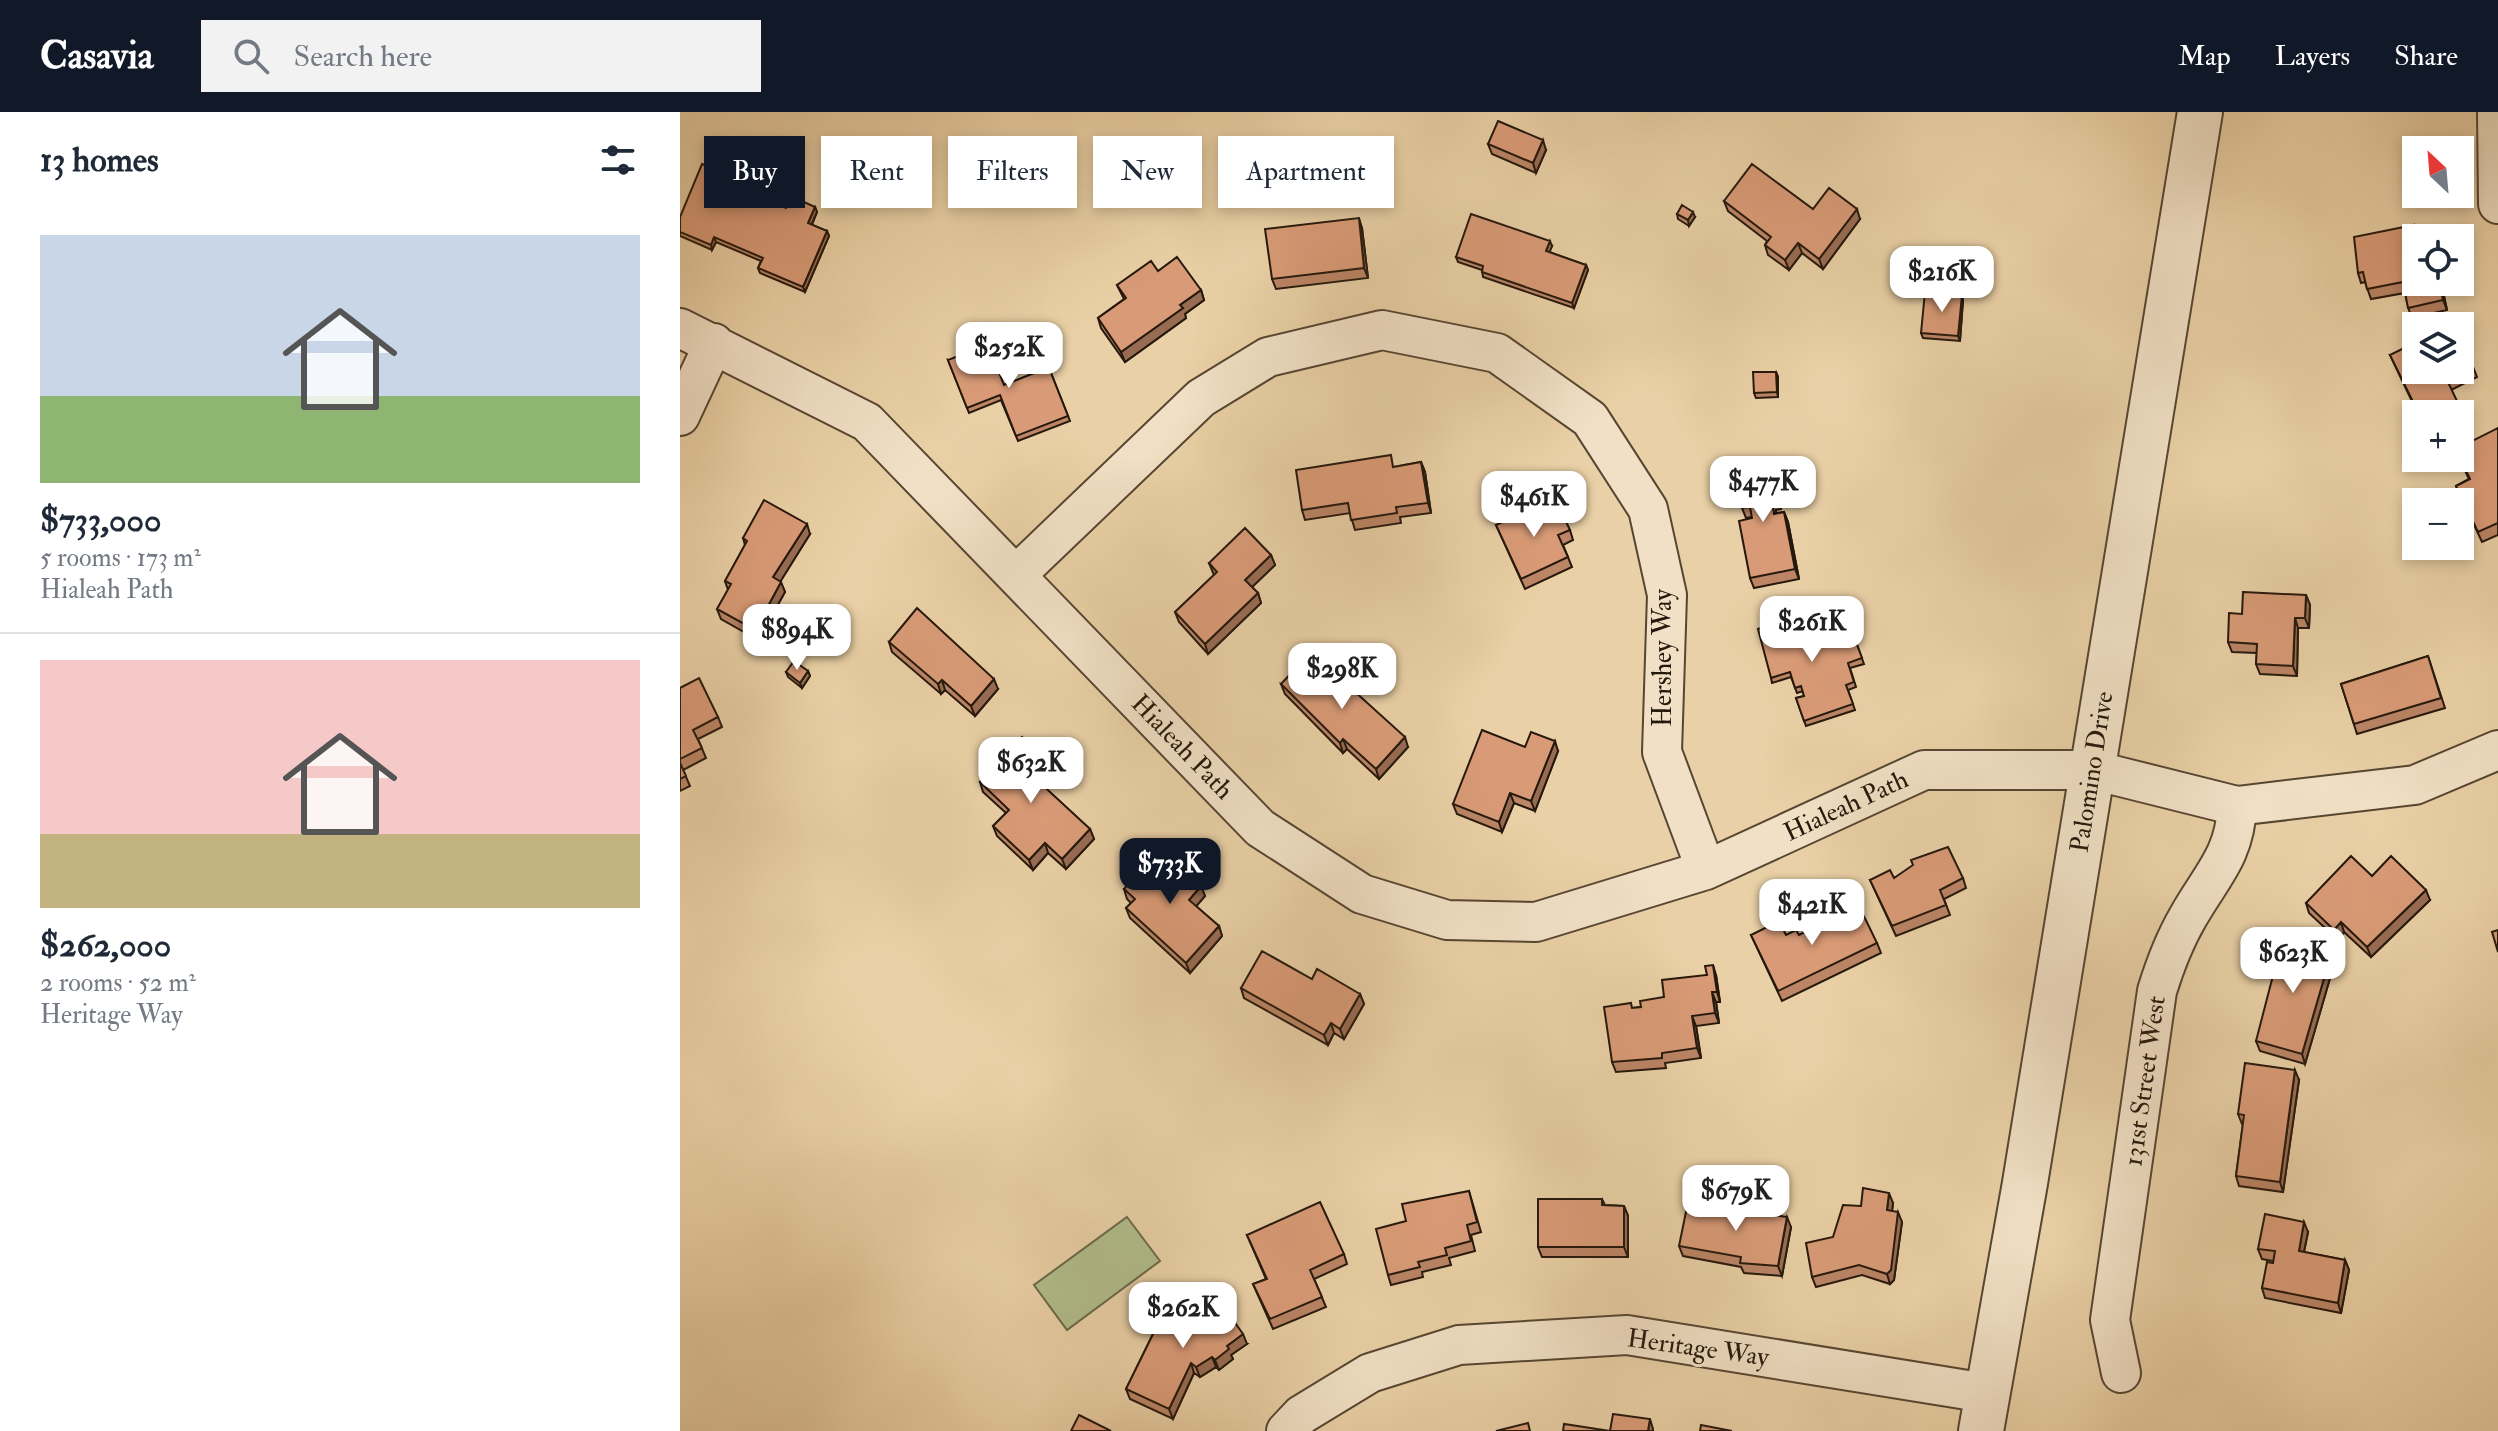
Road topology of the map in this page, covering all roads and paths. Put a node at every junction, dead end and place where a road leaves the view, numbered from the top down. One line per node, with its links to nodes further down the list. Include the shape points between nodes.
1 (2200, 112): 8 (street, Palomino Drive)
2 (2497, 112): 3 (street)
3 (2498, 204)
4 (697, 335): 5 (street); 6 (street, Hialeah Path, via 867,422)
5 (680, 416)
6 (1017, 574): 10 (street, Hialeah Path, via 1260,828 1362,894 1447,920 1536,922); 10 (street, Hershey Way, via 1201,398 1268,357 1382,330 1497,353 1590,419 1648,509 1667,595 1662,752)
7 (2498, 750): 9 (street, via 2415,785)
8 (2093, 770): 9 (street); 10 (street, Hialeah Path, via 1924,770); 12 (street, Palomino Drive)
9 (2237, 806): 11 (street, 131st Street West, via 2236,829 2221,869 2170,949 2157,991 2110,1320)
10 (1706, 870)
11 (2121, 1373)
12 (1984, 1412): 13 (street, Heritage Way, via 1627,1335 1459,1345 1370,1373 1301,1415)
13 (1286, 1431)

